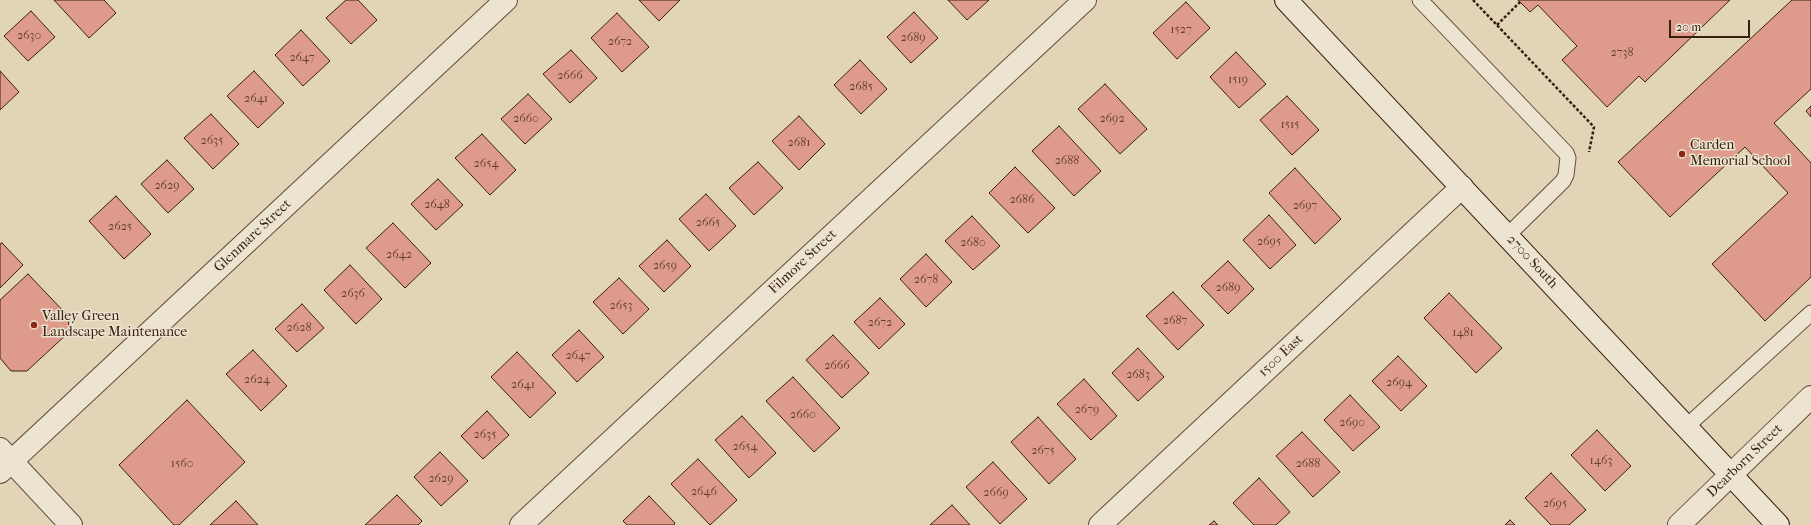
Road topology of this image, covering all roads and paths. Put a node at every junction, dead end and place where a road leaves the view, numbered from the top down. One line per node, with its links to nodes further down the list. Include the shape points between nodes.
1 (506, 0): 12 (street, Glenmare Street)
2 (1084, 0): 15 (street, Filmore Street)
3 (1420, 0): 8 (lane, via 1568,158 1563,181)
4 (1289, 1): 7 (street, 2700 South)
5 (1520, 2): 6 (path)
6 (1497, 25)
7 (1462, 187): 8 (street, 2700 South); 16 (street, 1500 East)
8 (1507, 236): 11 (street, 2700 South)
9 (1811, 313): 11 (lane)
10 (1811, 397): 13 (street, Dearborn Street)
11 (1686, 427): 13 (street, 2700 South)
12 (4, 461): 14 (street)
13 (1731, 475): 17 (street, Dearborn Street); 18 (street, 2700 South)
14 (71, 525)
15 (521, 525)
16 (1100, 525)
17 (1679, 525)
18 (1778, 525)

